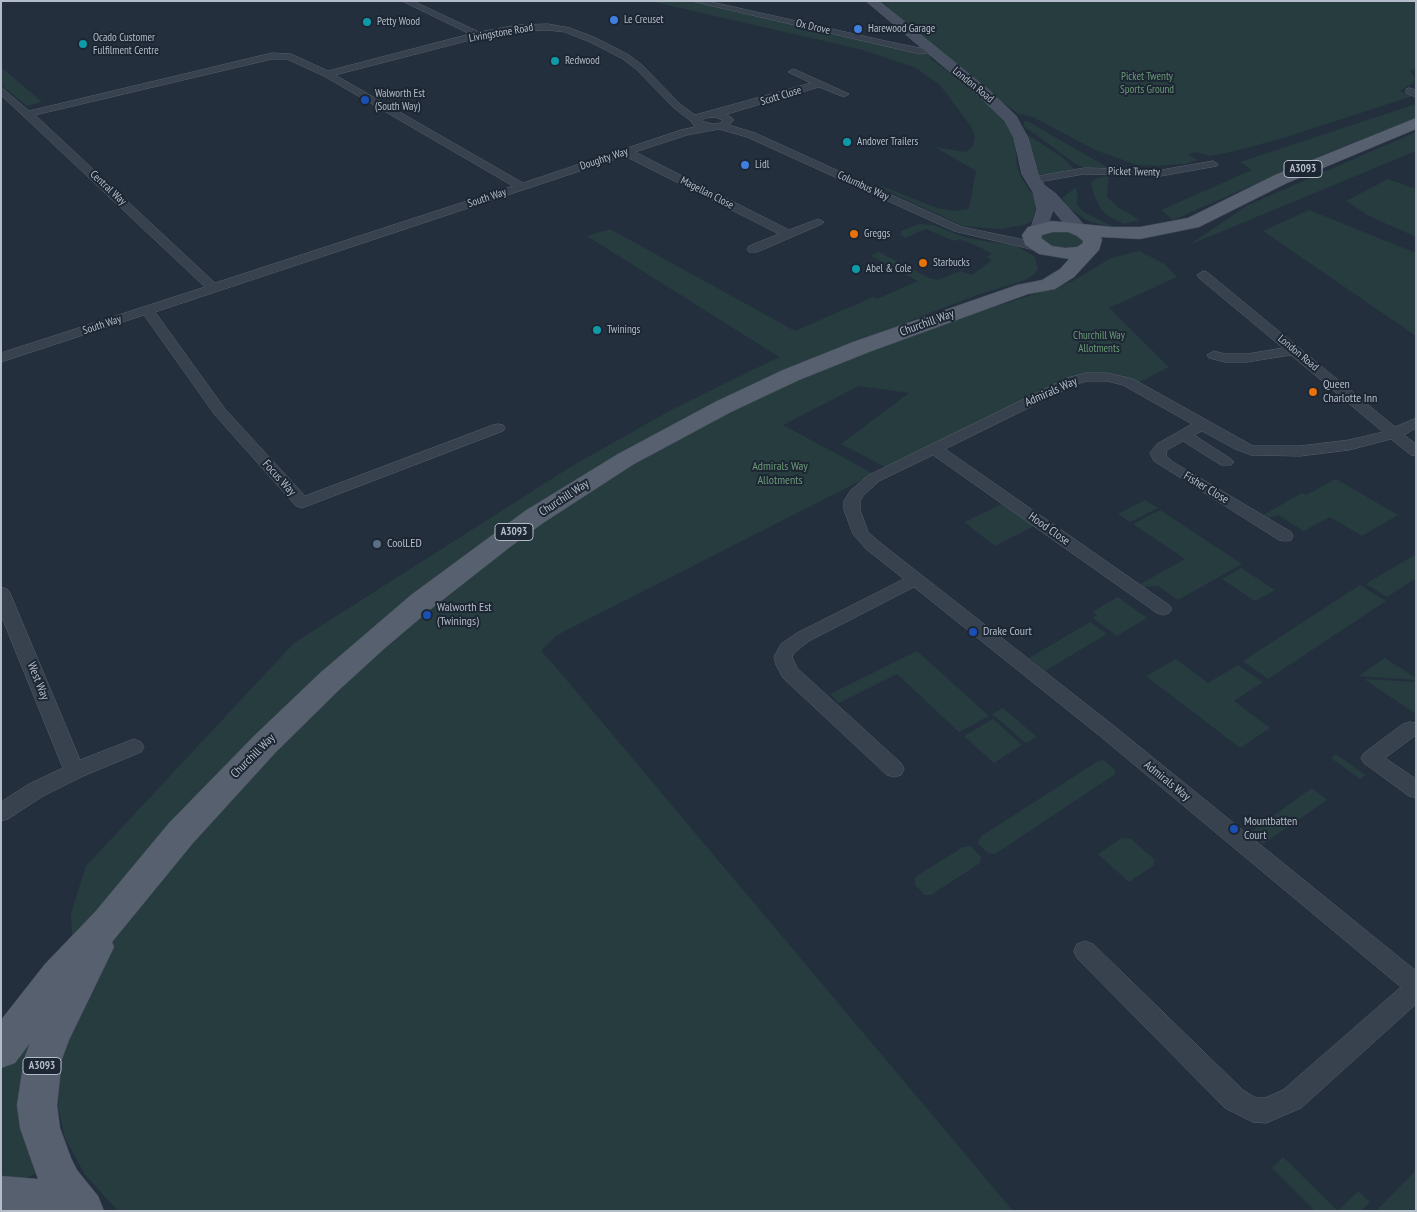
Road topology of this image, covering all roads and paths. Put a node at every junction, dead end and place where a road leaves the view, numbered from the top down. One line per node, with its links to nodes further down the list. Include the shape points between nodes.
1 (406, 1): 4 (street)
2 (695, 1): 5 (street, Ox Drove, via 890,45)
3 (872, 1): 5 (main road, London Road)
4 (478, 35): 7 (street, Livingstone Road); 12 (street, Livingstone Road, via 538,26 574,33 611,49 636,65)
5 (930, 50): 21 (main road, London Road, via 1013,121)
6 (793, 72): 8 (street, Scott Close)
7 (327, 74): 13 (street, South Way, via 294,57 272,56); 22 (street, South Way)
8 (819, 84): 10 (street, Scott Close); 11 (street, Scott Close)
9 (1, 90): 13 (street, Central Way)
10 (844, 94)
11 (744, 107): 14 (street, Scott Close); 16 (street, Scott Close)
12 (681, 109): 14 (street); 15 (street, Livingstone Road)
13 (28, 114): 31 (street, Central Way)
14 (711, 114): 15 (street, Doughty Way, via 698,117); 16 (street)
15 (696, 122): 16 (street); 18 (street, Doughty Way)
16 (722, 123): 18 (street, Doughty Way); 27 (street, Columbus Way, via 958,229 976,234)
17 (1416, 123): 24 (main road, A3093, via 1281,179)
18 (685, 132): 19 (street, Doughty Way)
19 (626, 152): 22 (street, Doughty Way); 26 (street, Magellan Close)
20 (1194, 155): 21 (street, Picket Twenty, via 1213,164 1161,173 1084,171)
21 (1037, 186): 25 (main road); 27 (main road, London Road, via 1045,209)
22 (522, 187): 31 (street, South Way)
23 (818, 222): 26 (street)
24 (1193, 222): 25 (main road, A3093, via 1140,233); 29 (main road, A3093, via 1182,233 1165,238)
25 (1079, 230): 27 (main road, via 1055,226); 29 (main road, via 1093,240)
26 (788, 234): 28 (street)
27 (1038, 239): 29 (main road, via 1065,254); 32 (main road, Churchill Way / A3093, via 1046,270)
28 (753, 249)
29 (1087, 251): 32 (main road, Churchill Way / A3093, via 1055,281)
30 (1203, 275): 34 (street, London Road)
31 (213, 288): 33 (street, South Way)
32 (1024, 289): 55 (main road, Churchill Way / A3093, via 861,347 756,392 626,459 534,517 421,602 330,681 264,744 180,833)
33 (147, 310): 36 (street, South Way); 39 (street, Focus Way, via 220,412 302,504)
34 (1294, 350): 35 (street, via 1247,358); 40 (street, London Road)
35 (1214, 355)
36 (1, 358)
37 (1416, 422): 40 (street, Admirals Way)
38 (1203, 424): 40 (street, Admirals Way, via 1240,446 1264,451 1319,450); 41 (street, Fisher Close); 42 (street, Admirals Way, via 1123,380 1086,377)
39 (498, 428)
40 (1394, 434): 43 (street, London Road)
41 (1182, 435): 44 (street); 45 (street, Fisher Close, via 1160,450 1162,461)
42 (935, 449): 46 (street, Admirals Way, via 874,478 856,493 852,502 853,516 861,534); 48 (street, Hood Close)
43 (1416, 452)
44 (1226, 462)
45 (1285, 536)
46 (917, 579): 51 (street, via 803,637 787,649 783,657 790,673); 57 (street, Admirals Way, via 1215,818)
47 (1, 592): 52 (street, West Way)
48 (1163, 609)
49 (1410, 729): 53 (street, via 1371,758)
50 (134, 747): 52 (street)
51 (894, 770)
52 (74, 771): 54 (street)
53 (1416, 790)
54 (1, 813)
55 (107, 923): 59 (main road, Churchill Way / A3093, via 58,976); 61 (main road, Churchill Way / A3093, via 51,1036 38,1083 38,1112 46,1148 62,1185)
56 (1085, 950): 58 (street, via 1234,1099 1253,1110 1266,1111 1292,1099)
57 (1416, 985)
58 (1416, 989)
59 (1, 1050)
60 (1, 1197): 61 (main road, A3093, via 44,1200)
61 (81, 1211)

